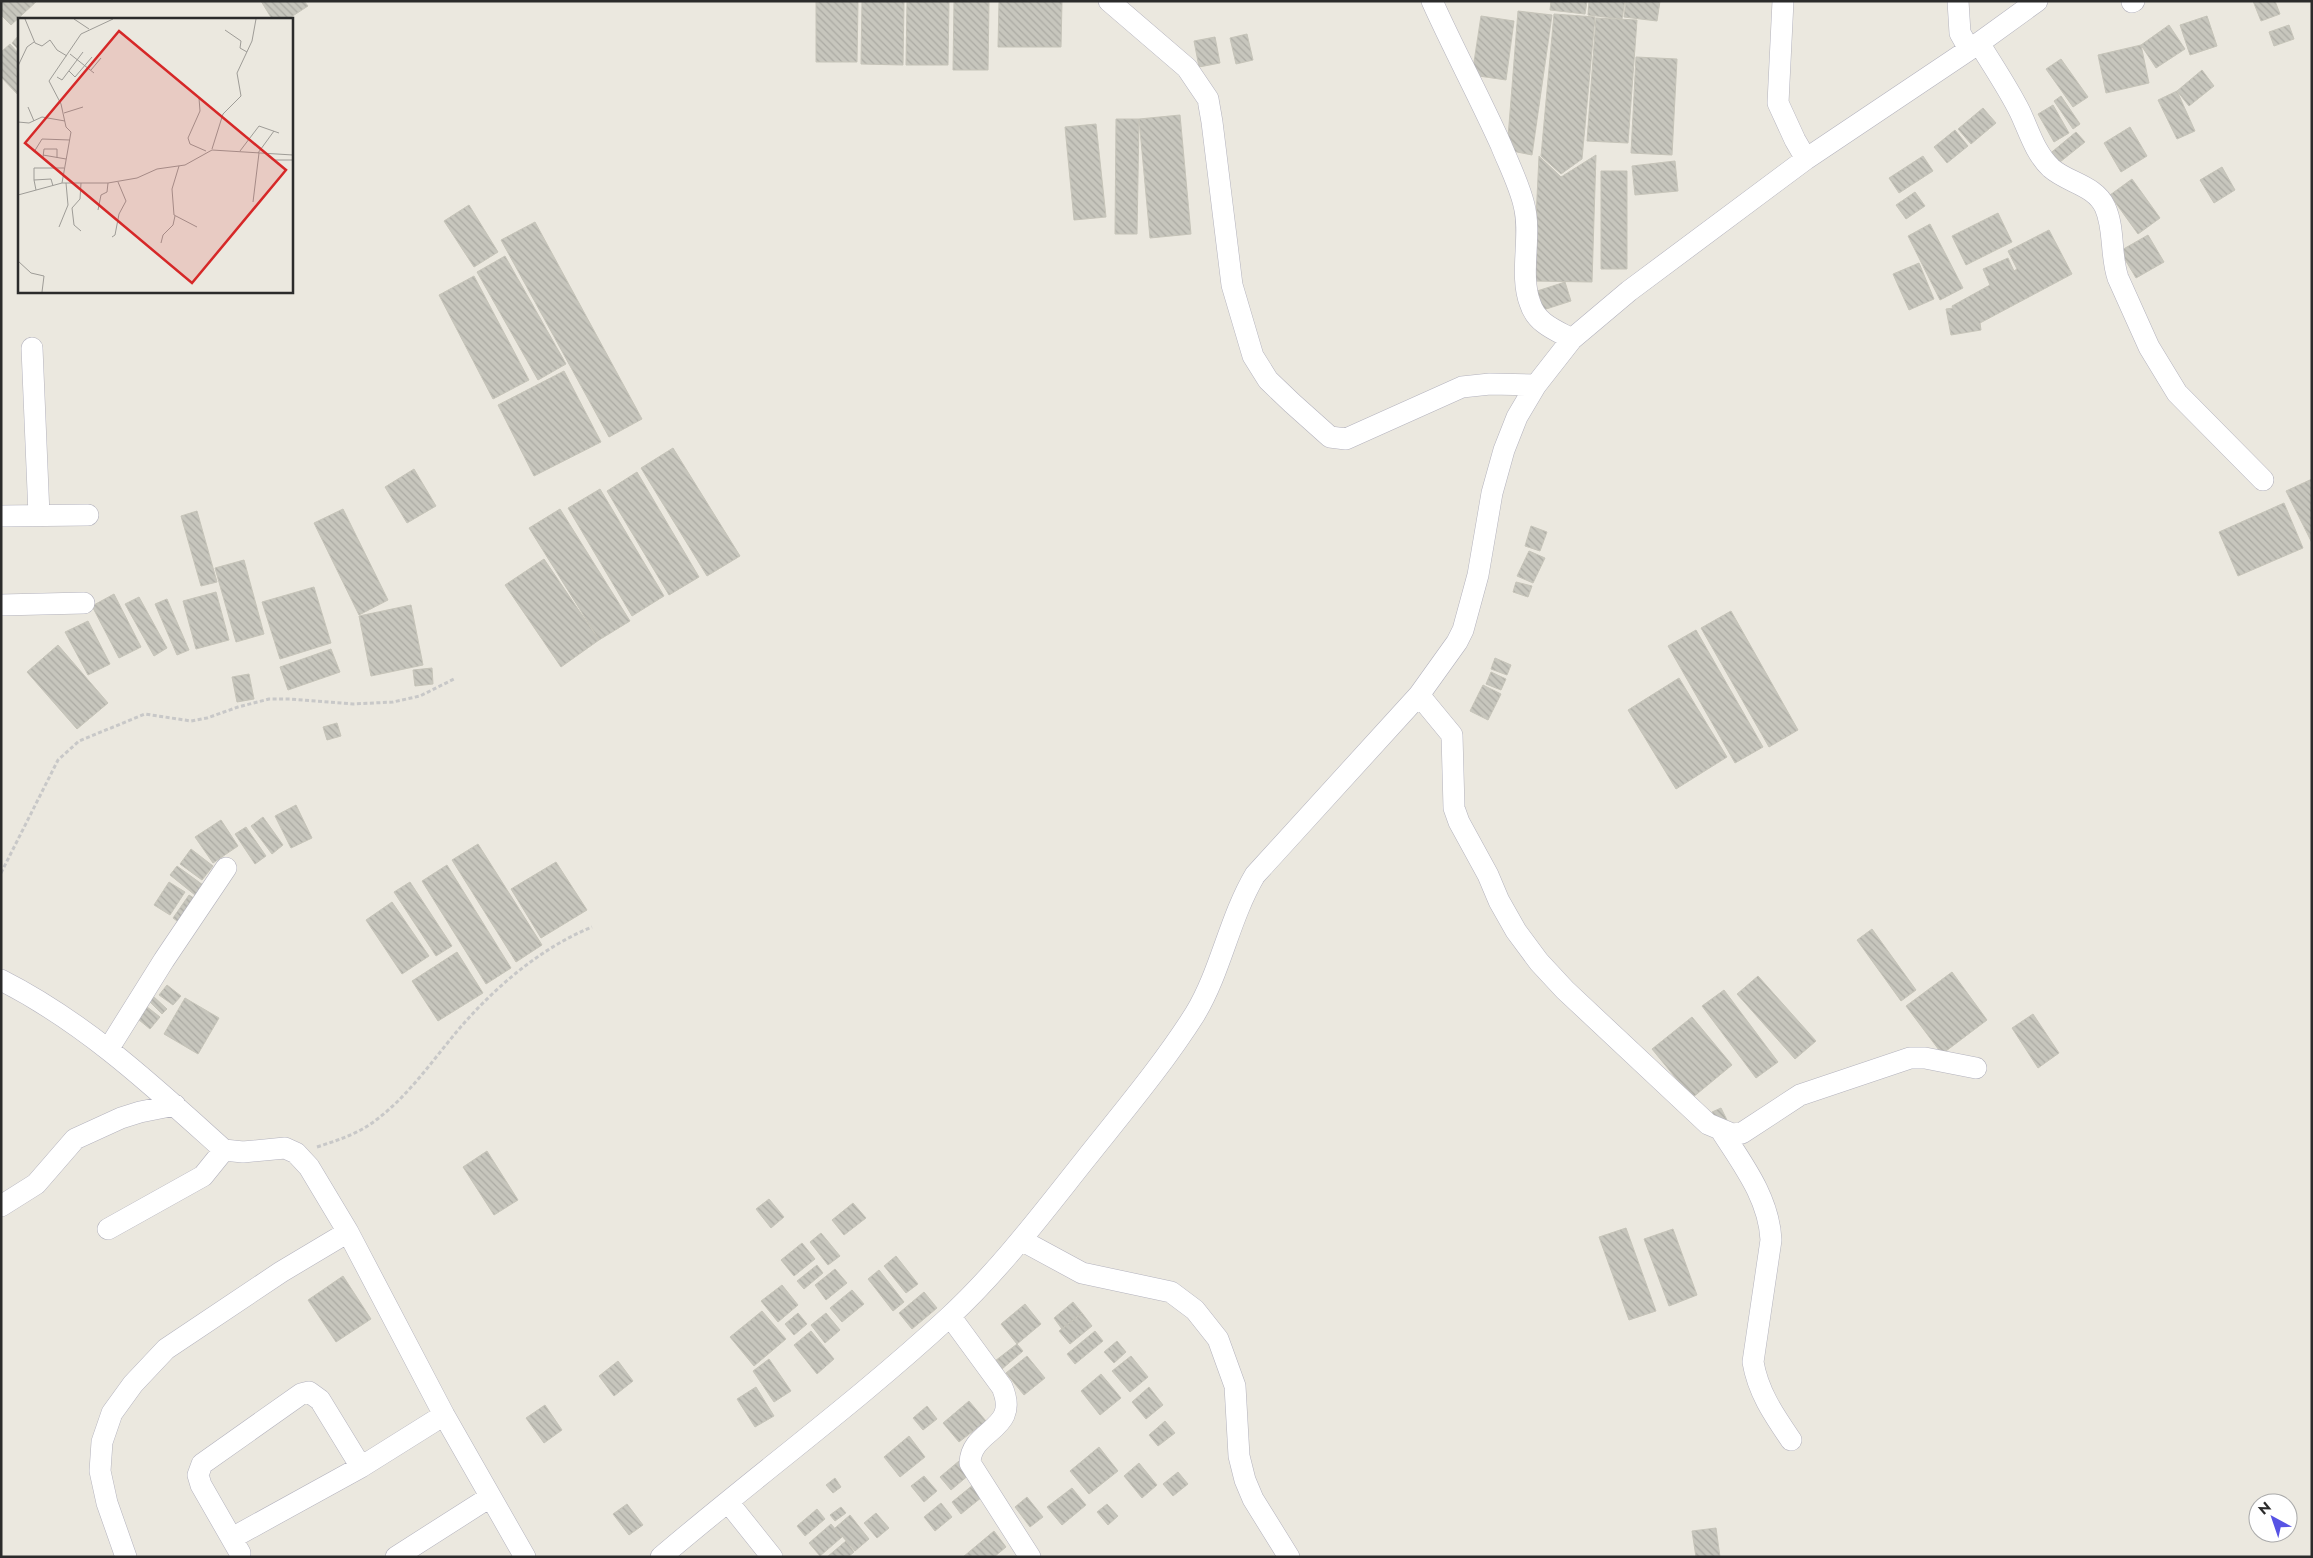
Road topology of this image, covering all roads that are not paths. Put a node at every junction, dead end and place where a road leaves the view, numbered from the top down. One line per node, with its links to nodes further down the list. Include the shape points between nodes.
1 (1109, 1): 10 (street, via 1187,68 1208,99 1232,284 1259,368 1292,403 1330,436 1346,439 1462,387)
2 (1432, 1): 8 (street, via 1520,189 1527,222 1529,303 1545,325)
3 (1784, 1): 7 (street, via 1778,103)
4 (1958, 1): 6 (street, via 1960,33)
5 (2037, 1): 6 (street)
6 (1974, 46): 7 (street); 11 (street, via 2011,96 2040,156 2062,176 2093,191 2104,204 2112,231 2114,268 2162,371 2193,411)
7 (1806, 159): 8 (street, via 1629,291)
8 (1572, 339): 10 (street)
9 (32, 348): 14 (street)
10 (1536, 385): 17 (street, via 1517,417 1497,471 1478,575 1463,630 1449,656)
11 (2262, 480)
12 (88, 515): 14 (street)
13 (1, 516): 14 (street)
14 (39, 516)
15 (84, 603): 16 (street)
16 (1, 605)
17 (1419, 695): 23 (street, via 1452,735 1454,808 1488,874 1498,901 1516,931 1571,996 1690,1108); 28 (street, via 1255,875 1236,909 1196,1012 1148,1080)
18 (226, 868): 20 (street)
19 (1, 980): 20 (street, via 60,1013)
20 (109, 1048): 22 (street)
21 (1976, 1068): 23 (street, via 1925,1058 1894,1062 1800,1095 1742,1133)
22 (175, 1106): 24 (street); 25 (street, via 127,1116 75,1140 36,1184)
23 (1722, 1132): 31 (street, via 1751,1176 1770,1220 1772,1240 1753,1362 1768,1406)
24 (224, 1150): 26 (street, via 203,1176); 27 (street, via 243,1152 285,1148 296,1153 309,1167)
25 (1, 1206)
26 (108, 1229)
27 (348, 1232): 30 (street); 35 (street, via 281,1272 166,1349 133,1384 112,1413 102,1442 100,1471 107,1503)
28 (1021, 1240): 29 (street); 41 (street, via 1082,1273 1171,1292 1195,1310 1218,1339 1235,1386 1239,1456 1245,1480 1253,1500)
29 (950, 1316): 34 (street, via 834,1418); 40 (street, via 1008,1399 1001,1422 977,1444 970,1463)
30 (444, 1415): 32 (street); 33 (street)
31 (1791, 1440)
32 (362, 1467): 32 (street, via 236,1545 198,1475 202,1464 300,1394 309,1392 320,1400)
33 (490, 1496): 36 (street); 37 (street)
34 (728, 1502): 38 (street); 39 (street)
35 (126, 1557)
36 (396, 1557)
37 (525, 1557)
38 (661, 1557)
39 (772, 1557)
40 (1030, 1557)
41 (1289, 1557)

